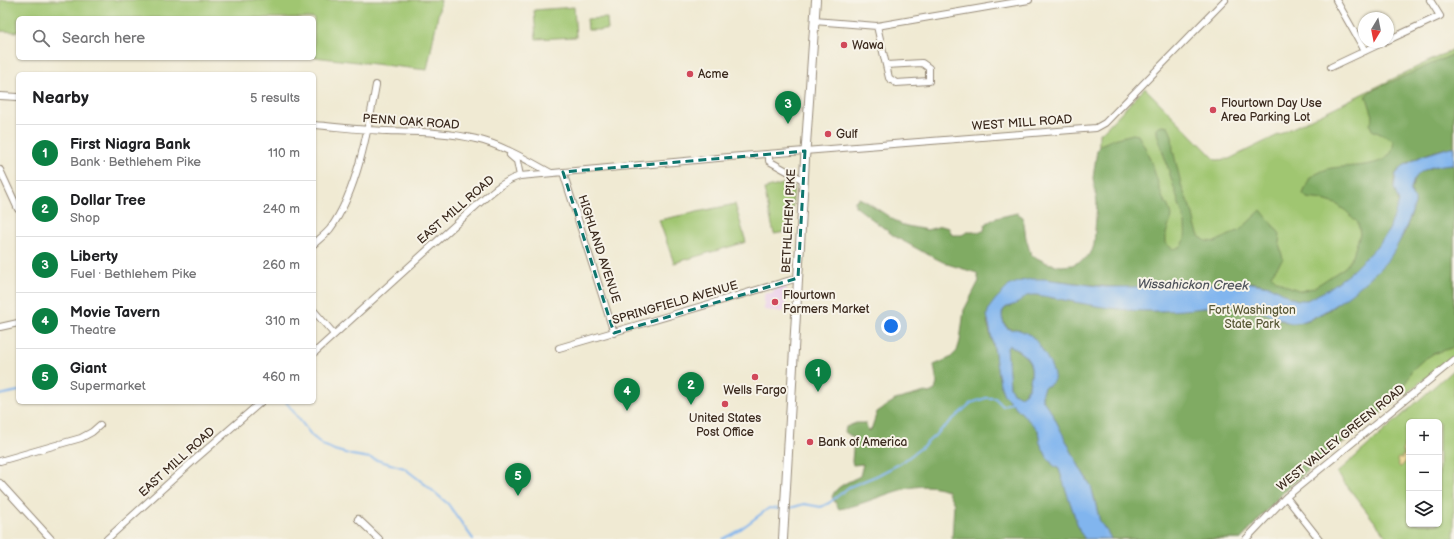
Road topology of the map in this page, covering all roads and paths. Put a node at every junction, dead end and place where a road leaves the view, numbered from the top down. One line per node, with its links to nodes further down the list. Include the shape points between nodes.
1 (816, 0): 6 (main road, BETHLEHEM PIKE)
2 (1029, 0): 7 (street)
3 (1225, 0): 19 (street, WEST MILL ROAD, via 1105,123 1096,128)
4 (1336, 0): 10 (street)
5 (1430, 0): 8 (street, via 1440,16)
6 (814, 21): 7 (street); 19 (main road, BETHLEHEM PIKE)
7 (877, 26): 11 (street)
8 (1394, 37)
9 (1371, 48): 10 (street)
10 (1365, 51): 12 (street)
11 (886, 65): 11 (street, via 889,78 896,83 929,81 929,68 922,63)
12 (1331, 67)
13 (376, 85): 17 (street)
14 (0, 96): 15 (street)
15 (16, 97)
16 (316, 125): 17 (street, PENN OAK ROAD)
17 (368, 130): 18 (street, PENN OAK ROAD, via 468,137); 27 (street, via 344,207 329,230)
18 (505, 150): 23 (street, PENN OAK ROAD); 24 (street, PENN OAK ROAD, via 517,161)
19 (805, 151): 20 (street, WEST MILL ROAD); 25 (main road, BETHLEHEM PIKE)
20 (769, 154): 22 (street, EAST MILL ROAD); 25 (street, via 769,161)
21 (0, 170): 26 (street)
22 (563, 172): 23 (street, EAST MILL ROAD); 32 (street, HIGHLAND AVENUE)
23 (551, 173): 24 (street, EAST MILL ROAD)
24 (520, 176): 33 (street, EAST MILL ROAD, via 500,186 476,206)
25 (804, 180): 28 (main road, BETHLEHEM PIKE)
26 (16, 205)
27 (316, 242)
28 (798, 278): 32 (street, SPRINGFIELD AVENUE); 46 (main road, BETHLEHEM PIKE)
29 (316, 313): 33 (street)
30 (16, 324): 31 (street)
31 (0, 328)
32 (614, 333): 34 (street, SPRINGFIELD AVENUE)
33 (334, 334): 35 (street, EAST MILL ROAD)
34 (559, 348)
35 (316, 351)
36 (1454, 360): 41 (street, WEST VALLEY GREEN ROAD)
37 (259, 404): 44 (street, EAST MILL ROAD)
38 (100, 426): 39 (street, via 81,438)
39 (0, 461)
40 (0, 483): 43 (street)
41 (1286, 497): 47 (street, WEST VALLEY GREEN ROAD); 48 (street)
42 (358, 519): 45 (street)
43 (51, 539)
44 (107, 539)
45 (379, 539)
46 (783, 539)
47 (1246, 539)
48 (1319, 539)

